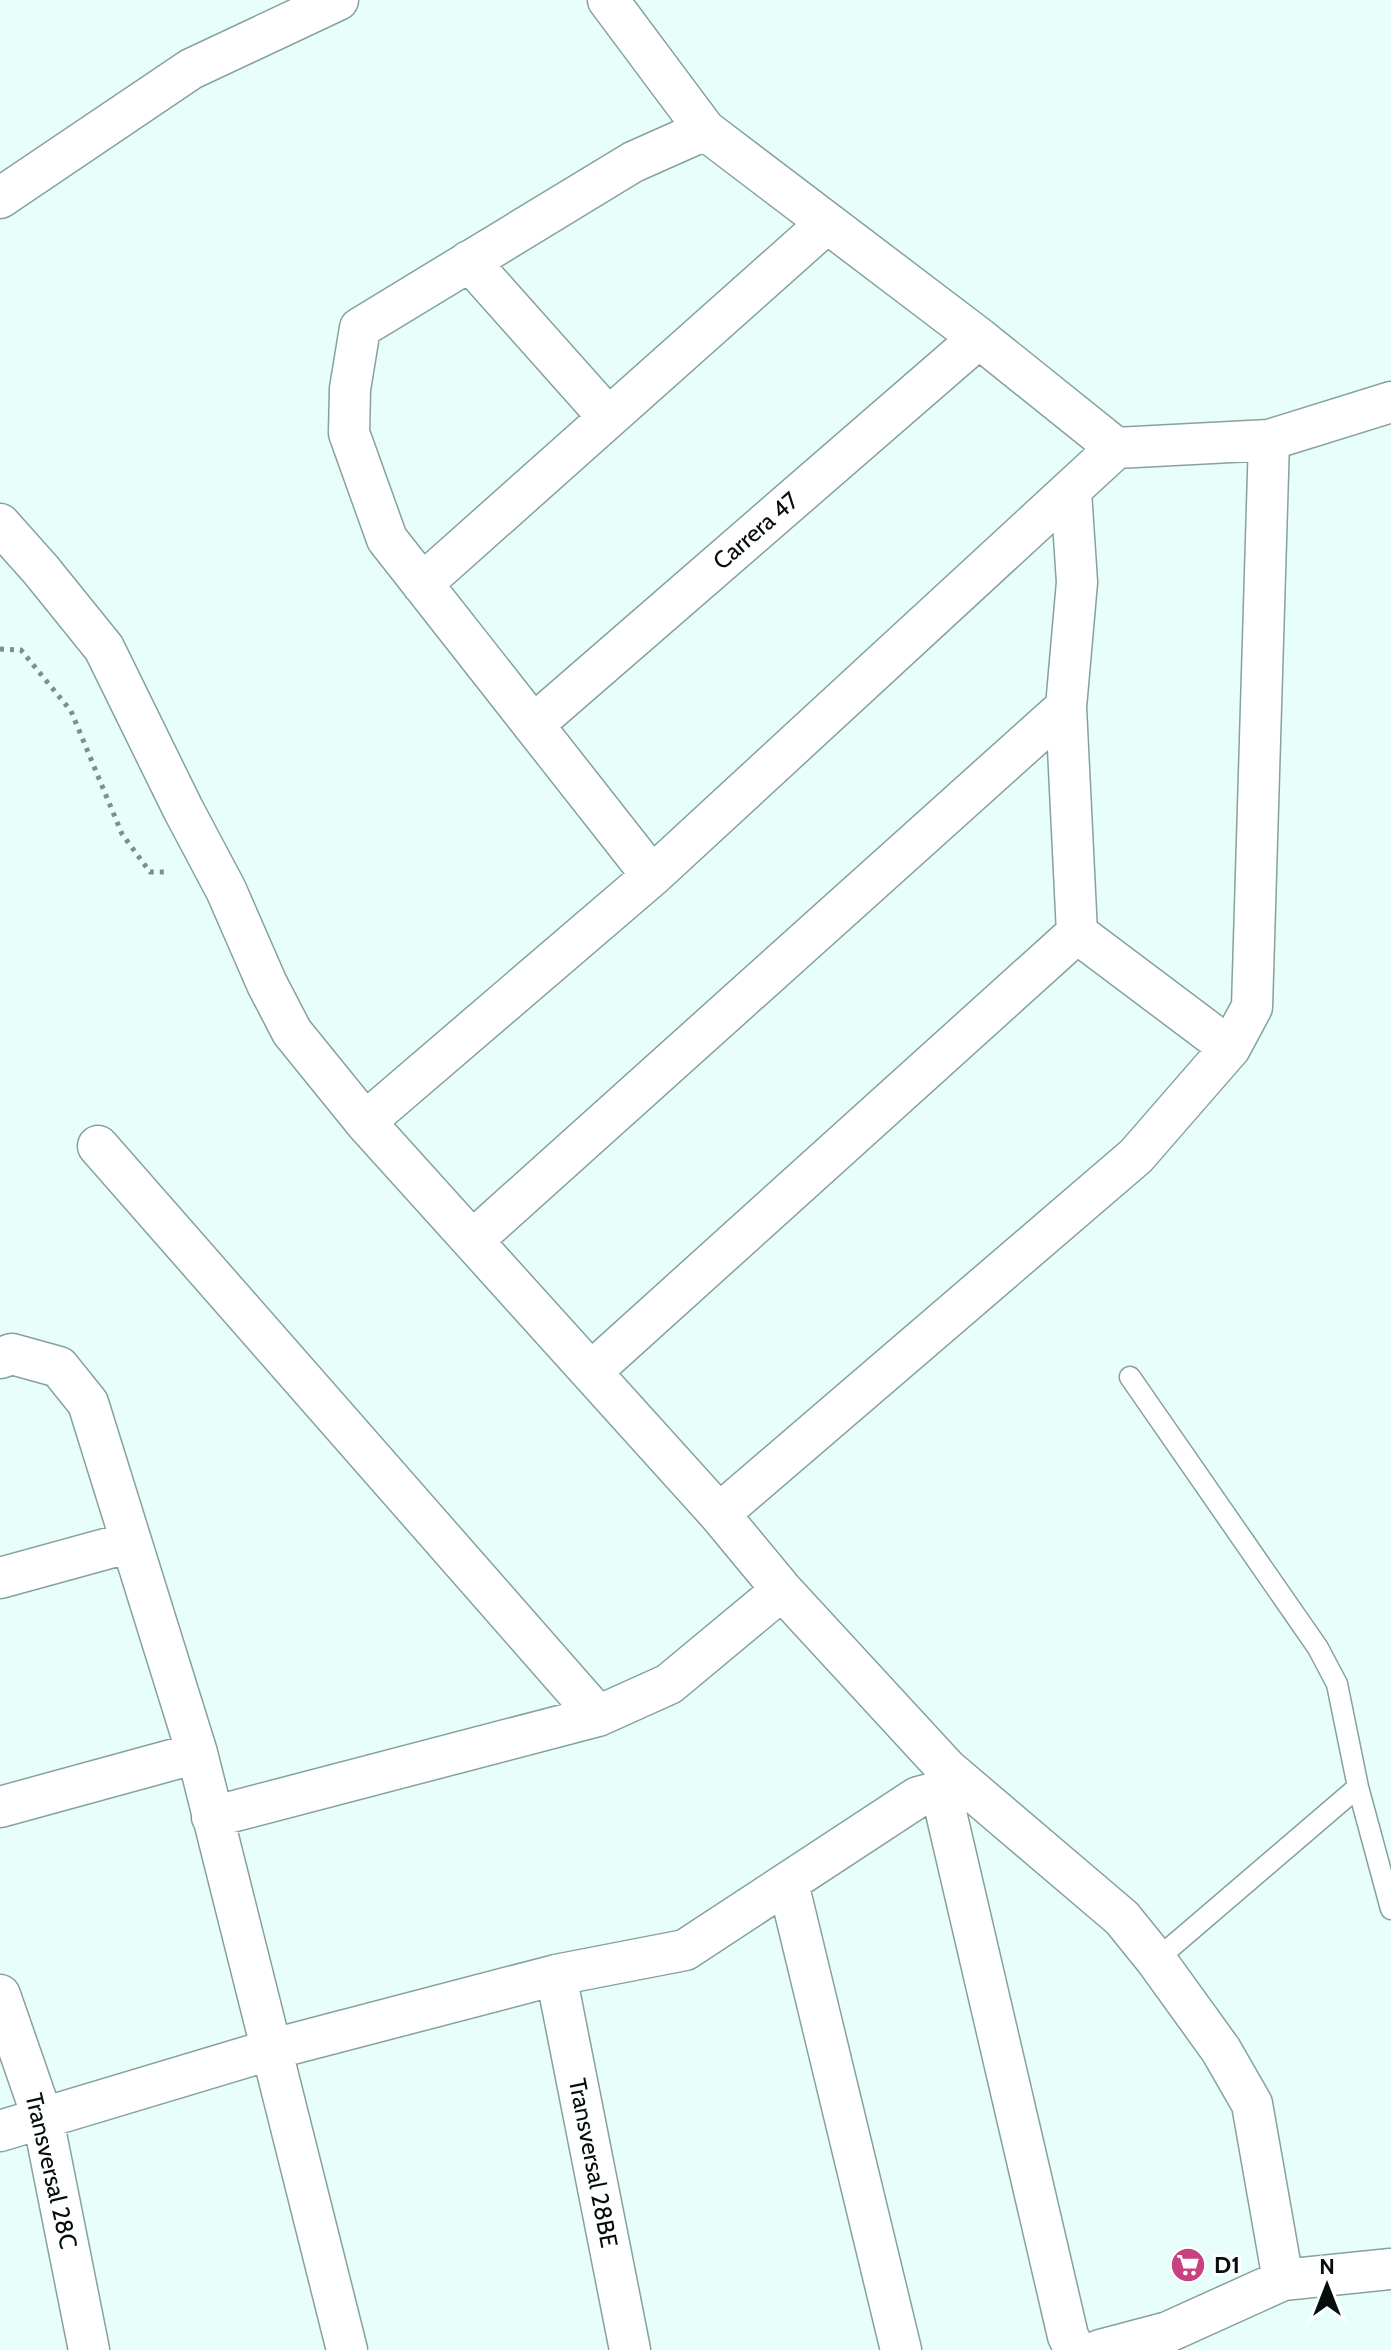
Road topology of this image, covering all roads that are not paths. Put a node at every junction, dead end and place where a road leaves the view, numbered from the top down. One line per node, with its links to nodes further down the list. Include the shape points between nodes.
1 (338, 0): 4 (street, via 191,69)
2 (608, 0): 3 (street)
3 (705, 130): 5 (street); 6 (street, via 633,162)
4 (0, 198)
5 (827, 223): 7 (street); 9 (street)
6 (469, 261): 9 (street); 14 (street, via 360,328 350,389 349,433 387,539)
7 (979, 338): 11 (street); 16 (street, Carrera 47)
8 (1391, 402): 10 (street)
9 (608, 417): 14 (street)
10 (1269, 440): 11 (street); 19 (street, via 1252,1007)
11 (1116, 448): 12 (street)
12 (1071, 492): 15 (street, via 1077,582); 17 (street)
13 (0, 524): 20 (street, via 104,648 292,1032)
14 (422, 584): 16 (street)
15 (1066, 707): 18 (street); 22 (street)
16 (533, 725): 17 (street)
17 (652, 876): 20 (street)
18 (1077, 933): 19 (street); 24 (street)
19 (1230, 1048): 26 (street, via 1136,1156)
20 (365, 1122): 22 (street)
21 (98, 1146): 30 (street)
22 (473, 1240): 24 (street)
23 (0, 1358): 27 (street, via 12,1354 59,1367 88,1403)
24 (591, 1372): 26 (street)
25 (1130, 1377): 33 (lane, via 1318,1648 1337,1684)
26 (719, 1514): 29 (street)
27 (131, 1542): 28 (street); 31 (street)
28 (0, 1578)
29 (782, 1590): 30 (street, via 669,1684); 32 (street)
30 (598, 1716): 35 (street)
31 (197, 1753): 34 (street); 35 (street)
32 (944, 1780): 36 (street); 38 (street, via 1122,1918); 51 (street)
33 (1358, 1787): 37 (lane); 38 (lane)
34 (0, 1807)
35 (212, 1817): 41 (street)
36 (788, 1883): 39 (street, via 685,1950); 50 (street)
37 (1391, 1909)
38 (1156, 1960): 45 (street, via 1221,2050 1252,2104)
39 (556, 1975): 41 (street); 49 (street, Transversal 28BE)
40 (0, 1995): 42 (street, Transversal 28C)
41 (273, 2049): 42 (street); 48 (street)
42 (43, 2119): 43 (street); 47 (street, Transversal 28C)
43 (0, 2131)
44 (1391, 2269): 45 (street)
45 (1283, 2280): 46 (street)
46 (1162, 2341): 52 (street)
47 (89, 2350)
48 (347, 2350)
49 (630, 2350)
50 (901, 2350)
51 (1075, 2350)
52 (1100, 2350)

